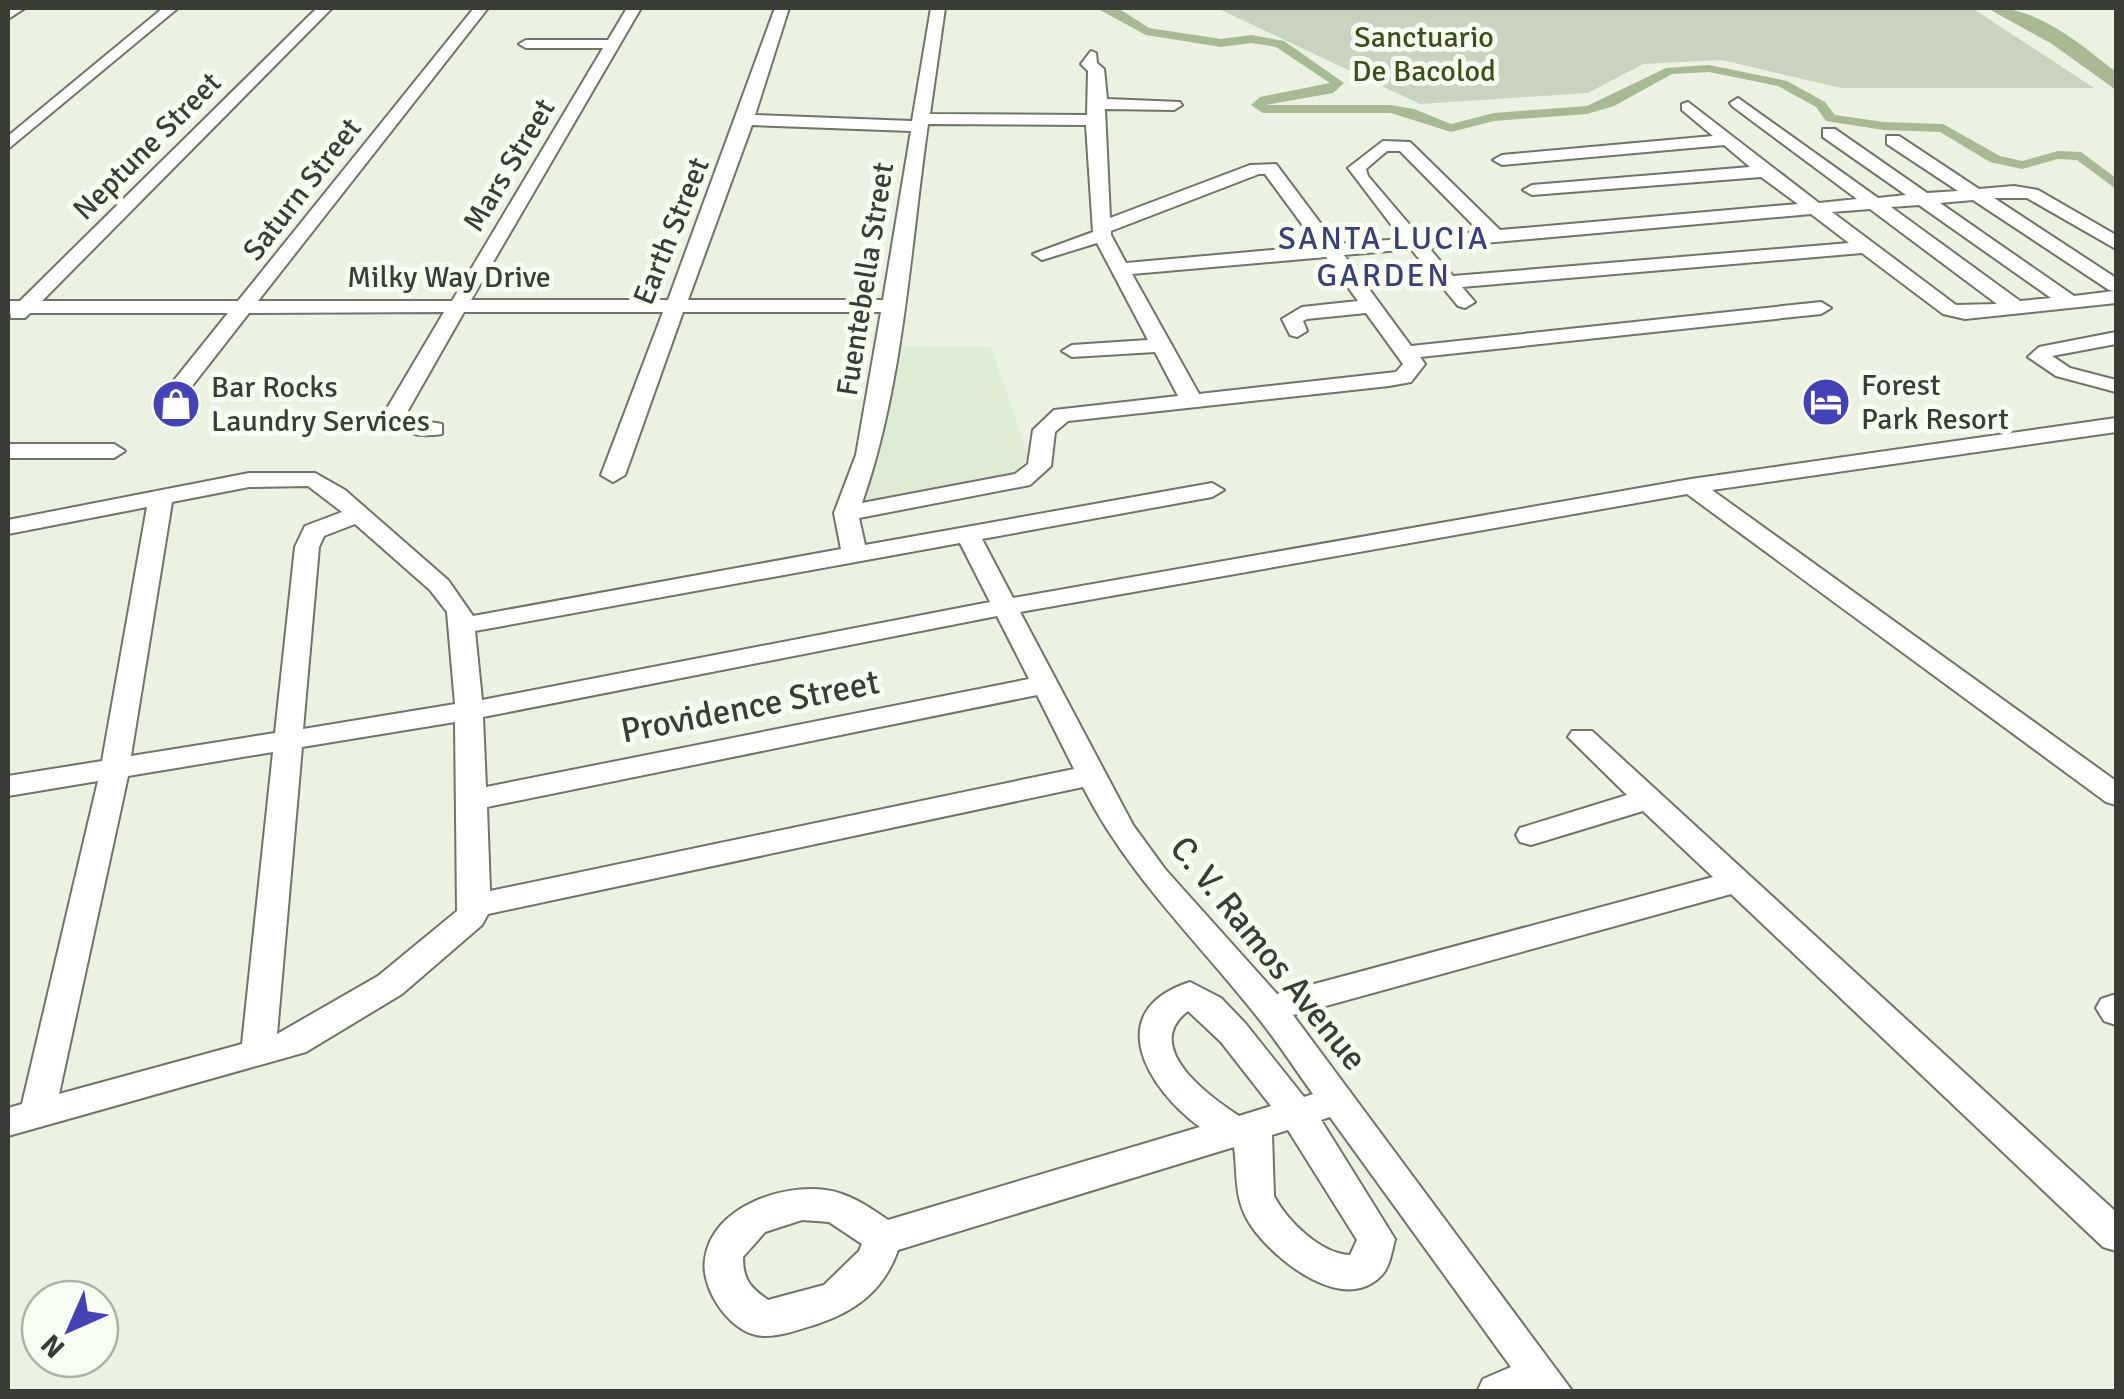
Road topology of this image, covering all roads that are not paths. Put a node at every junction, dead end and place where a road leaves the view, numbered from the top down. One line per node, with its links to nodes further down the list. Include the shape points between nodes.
1 (18, 8): 8 (street)
2 (171, 8): 17 (street)
3 (325, 8): 46 (street, Neptune Street)
4 (481, 8): 47 (street, Saturn Street)
5 (634, 8): 10 (street, Mars Street)
6 (782, 8): 16 (street, Earth Street)
7 (938, 8): 19 (street, Fuentebella Street)
8 (8, 15)
9 (526, 44): 10 (street)
10 (614, 44): 49 (street, Mars Street)
11 (1091, 56): 15 (street)
12 (1738, 103): 27 (street)
13 (1174, 104): 15 (street)
14 (1688, 107): 21 (street)
15 (1096, 112): 19 (street); 30 (street)
16 (748, 120): 19 (street); 48 (street, Earth Street)
17 (35, 121): 18 (street); 23 (street)
18 (8, 122)
19 (920, 123): 41 (street, Fuentebella Street)
20 (1829, 133): 26 (street)
21 (1729, 140): 24 (street); 29 (street, via 1495,154)
22 (1893, 140): 25 (street)
23 (8, 144)
24 (1765, 171): 28 (street); 29 (street)
25 (1977, 194): 26 (street); 33 (street, via 2032,194); 39 (street)
26 (1923, 198): 27 (street); 44 (street)
27 (1870, 202): 28 (street); 51 (street)
28 (1815, 207): 29 (street); 34 (street)
29 (1554, 209): 31 (street)
30 (1101, 231): 35 (street, via 1270,168); 36 (street); 37 (street)
31 (1494, 235): 32 (street); 32 (street, via 1410,150 1389,144 1357,172)
32 (1415, 242): 35 (street); 38 (street)
33 (2116, 244)
34 (1869, 247): 38 (street); 51 (street, via 1950,310)
35 (1330, 248): 37 (street); 45 (street)
36 (1042, 254)
37 (1119, 269): 55 (street)
38 (1447, 282): 43 (street)
39 (2116, 286)
40 (699, 288): 41 (street)
41 (891, 297): 48 (street, Milky Way Drive); 70 (street, Fuentebella Street, via 867,455)
42 (2116, 297): 44 (street)
43 (1464, 302)
44 (2070, 302): 51 (street)
45 (1373, 306): 53 (street, via 1302,313 1292,319); 57 (street)
46 (16, 307): 47 (street, Milky Way Drive); 52 (street, Neptune Street)
47 (244, 307): 49 (street, Milky Way Drive); 60 (street, Saturn Street)
48 (672, 307): 49 (street, Milky Way Drive); 65 (street, Earth Street)
49 (456, 308): 62 (street, Mars Street, via 394,415 404,425)
50 (1821, 308): 57 (street)
51 (2016, 308)
52 (8, 324)
53 (1298, 330)
54 (2116, 338): 58 (street, via 2038,357 2063,372)
55 (1161, 345): 56 (street); 59 (street)
56 (1072, 351)
57 (1408, 352): 59 (street, via 1410,371 1389,380)
58 (2116, 386)
59 (1190, 398): 70 (street, via 1062,415 1044,430 1040,466 1022,480)
60 (166, 404)
61 (2116, 425): 66 (street)
62 (434, 429)
63 (8, 450): 64 (street)
64 (114, 451)
65 (613, 476)
66 (1691, 486): 74 (street); 83 (street)
67 (1212, 490): 72 (street)
68 (162, 496): 69 (street, via 300,478 315,480); 71 (street); 80 (street)
69 (360, 514): 75 (street, via 451,596); 79 (street, via 314,531 307,546)
70 (846, 514): 73 (street)
71 (8, 529)
72 (969, 537): 73 (street); 74 (street, C. V. Ramos Avenue)
73 (855, 556): 75 (street)
74 (1004, 607): 76 (street, C. V. Ramos Avenue); 77 (street)
75 (464, 626): 77 (street)
76 (1042, 686): 81 (street, C. V. Ramos Avenue); 84 (street, Providence Street)
77 (469, 711): 79 (street); 84 (street)
78 (1582, 738): 85 (street)
79 (291, 741): 80 (street); 90 (street)
80 (115, 769): 82 (street); 92 (street)
81 (1092, 775): 88 (street); 89 (street, C. V. Ramos Avenue, via 1154,877)
82 (8, 786)
83 (2116, 795)
84 (472, 800): 88 (street)
85 (1648, 800): 86 (street); 87 (street)
86 (1531, 835)
87 (1736, 882): 89 (street); 96 (street)
88 (475, 905): 90 (street, via 442,944 366,1001 294,1043)
89 (1270, 1009): 91 (street, C. V. Ramos Avenue)
90 (258, 1054): 92 (street)
91 (1337, 1101): 93 (street); 98 (street, C. V. Ramos Avenue)
92 (37, 1114): 94 (street)
93 (1294, 1115): 95 (street); 95 (street, via 1212,1006 1190,995 1175,1001 1158,1027 1160,1060 1190,1100); 95 (street, via 1376,1239 1366,1268 1350,1274 1333,1270 1272,1226 1252,1186)
94 (8, 1122)
95 (1247, 1131): 97 (street)
96 (2116, 1236)
97 (883, 1238)
98 (1547, 1383): 99 (street)
99 (1497, 1392)

